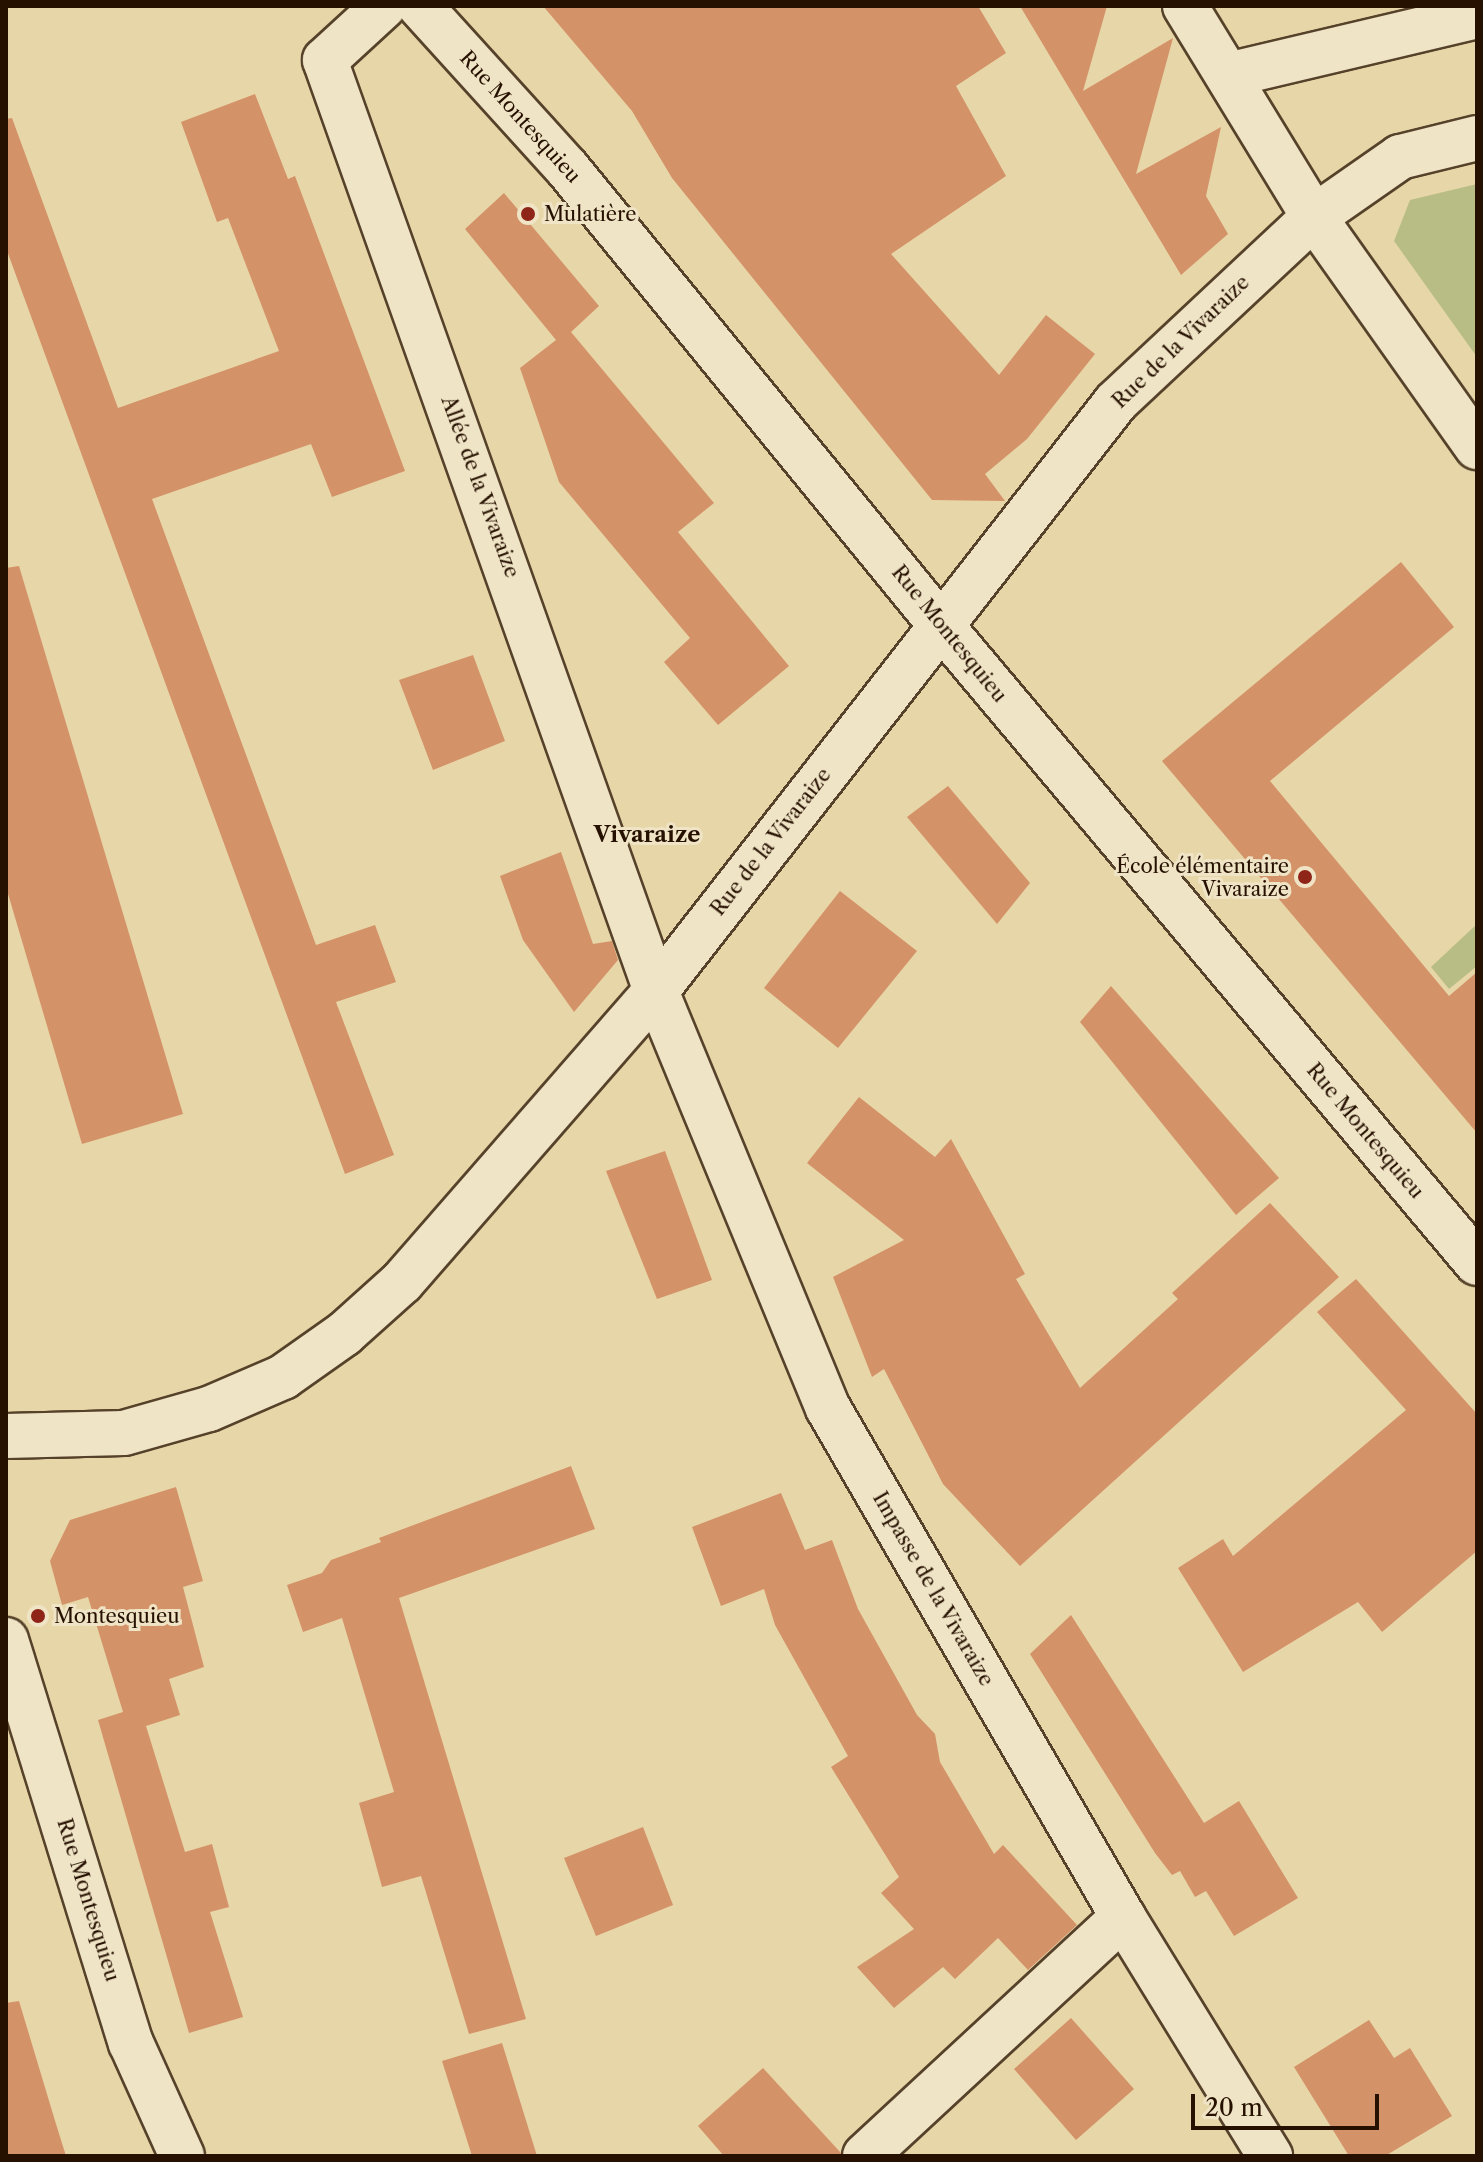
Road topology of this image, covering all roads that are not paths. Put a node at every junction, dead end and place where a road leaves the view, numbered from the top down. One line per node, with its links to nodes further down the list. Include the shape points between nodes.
1 (384, 6): 10 (street, Allée de la Vivaraize, via 325,60)
2 (420, 6): 9 (street, Rue Montesquieu, via 567,168)
3 (1185, 6): 5 (street)
4 (1477, 16): 5 (street)
5 (1228, 75): 7 (street)
6 (1477, 138): 7 (street, Rue de la Vivaraize, via 1400,157)
7 (1314, 217): 8 (street); 9 (street, Rue de la Vivaraize, via 1116,402)
8 (1477, 447)
9 (939, 623): 10 (street, Rue de la Vivaraize); 11 (street, Rue Montesquieu)
10 (656, 991): 12 (street, Rue de la Vivaraize, via 402,1282 344,1334 283,1377 209,1409 124,1433); 14 (street, Impasse de la Vivaraize, via 828,1408)
11 (1477, 1263)
12 (6, 1436)
13 (6, 1640): 15 (street, Rue Montesquieu, via 131,2043)
14 (1123, 1917): 16 (street); 17 (street, Impasse de la Vivaraize)
15 (182, 2156)
16 (865, 2156)
17 (1270, 2156)

